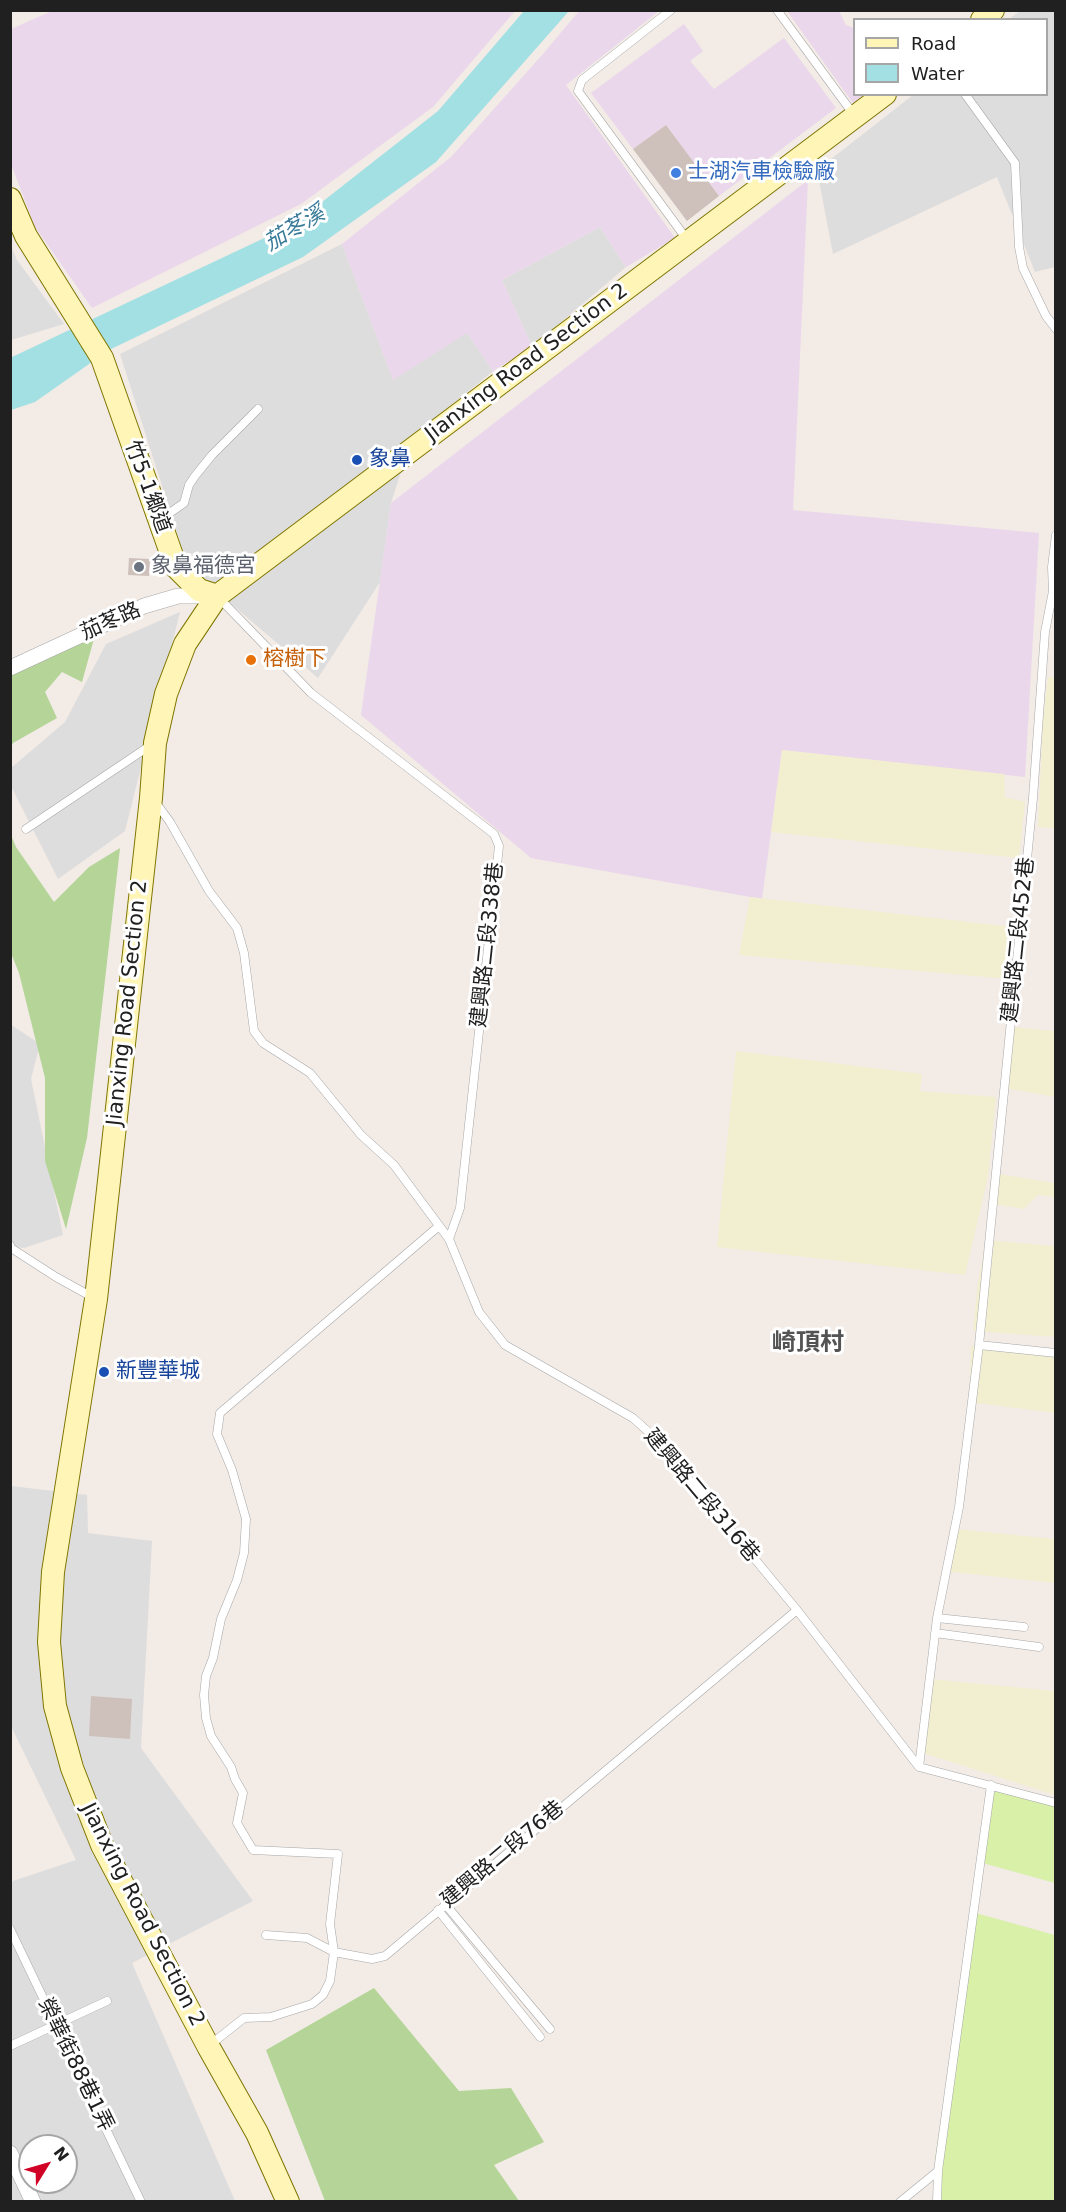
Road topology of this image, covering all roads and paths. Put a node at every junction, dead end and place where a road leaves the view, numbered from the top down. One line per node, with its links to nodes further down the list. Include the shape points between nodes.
1 (671, 10): 7 (lane, via 582,80 578,91)
2 (777, 10): 5 (lane)
3 (882, 96): 5 (street, Jianxing Road Section 2)
4 (966, 96): 8 (lane, via 1014,163 1023,268)
5 (855, 117): 7 (street, Jianxing Road Section 2)
6 (10, 199): 10 (street, 竹5-1鄉道, via 22,237 102,358)
7 (689, 241): 12 (street, Jianxing Road Section 2)
8 (1056, 329)
9 (258, 409): 10 (lane, via 195,476 184,503)
10 (159, 520): 12 (street, 竹5-1鄉道, via 176,567 199,590)
11 (1056, 535): 21 (lane, 建興路二段452巷)
12 (217, 596): 13 (street, 茄苳路, via 178,596 144,606); 14 (street, Jianxing Road Section 2, via 185,644 166,693); 18 (lane, 建興路二段338巷, via 311,693 494,834 499,846 460,1208)
13 (10, 668)
14 (154, 743): 15 (street, Jianxing Road Section 2); 16 (lane)
15 (151, 798): 17 (lane, 建興路二段316巷, via 237,928 254,1031 263,1042 322,1085 361,1135 394,1165); 20 (street, Jianxing Road Section 2)
16 (26, 829)
17 (438, 1226): 18 (lane, 建興路二段316巷); 35 (lane, via 220,1413 217,1434 246,1519 244,1553 206,1676 205,1706 211,1736 243,1793 237,1822 253,1850 338,1854 330,1924)
18 (449, 1239): 23 (lane, 建興路二段316巷, via 479,1312 505,1345 633,1418 652,1435)
19 (11, 1247): 20 (lane)
20 (96, 1299): 41 (street, Jianxing Road Section 2, via 53,1572 49,1642 55,1706 72,1768 102,1845)
21 (979, 1345): 22 (lane); 24 (lane, 建興路二段452巷, via 959,1507)
22 (1056, 1353)
23 (797, 1610): 28 (lane, 建興路二段316巷); 31 (lane, 建興路二段76巷)
24 (937, 1618): 25 (lane); 26 (lane, 建興路二段452巷)
25 (1024, 1627)
26 (935, 1633): 27 (lane); 28 (lane, 建興路二段452巷)
27 (1040, 1647)
28 (919, 1767): 29 (lane)
29 (991, 1785): 30 (lane); 43 (lane)
30 (1056, 1803)
31 (445, 1904): 32 (lane, 建興路二段76巷); 38 (lane)
32 (438, 1910): 35 (lane, 建興路二段76巷, via 385,1956 372,1959); 39 (lane)
33 (10, 1929): 37 (lane, 榮華街88巷1弄)
34 (266, 1935): 35 (lane, 建興路二段76巷, via 307,1938)
35 (333, 1952): 41 (lane, via 330,1981 323,1995 312,2004 271,2017 244,2018)
36 (107, 2001): 37 (lane)
37 (56, 2025): 40 (lane); 45 (lane, 榮華街88巷1弄)
38 (550, 2029)
39 (540, 2037)
40 (10, 2046)
41 (208, 2046): 46 (street, Jianxing Road Section 2, via 257,2133)
42 (10, 2153): 44 (street)
43 (938, 2171): 47 (lane); 48 (lane)
44 (33, 2202)
45 (141, 2202)
46 (288, 2202)
47 (900, 2202)
48 (937, 2202)

